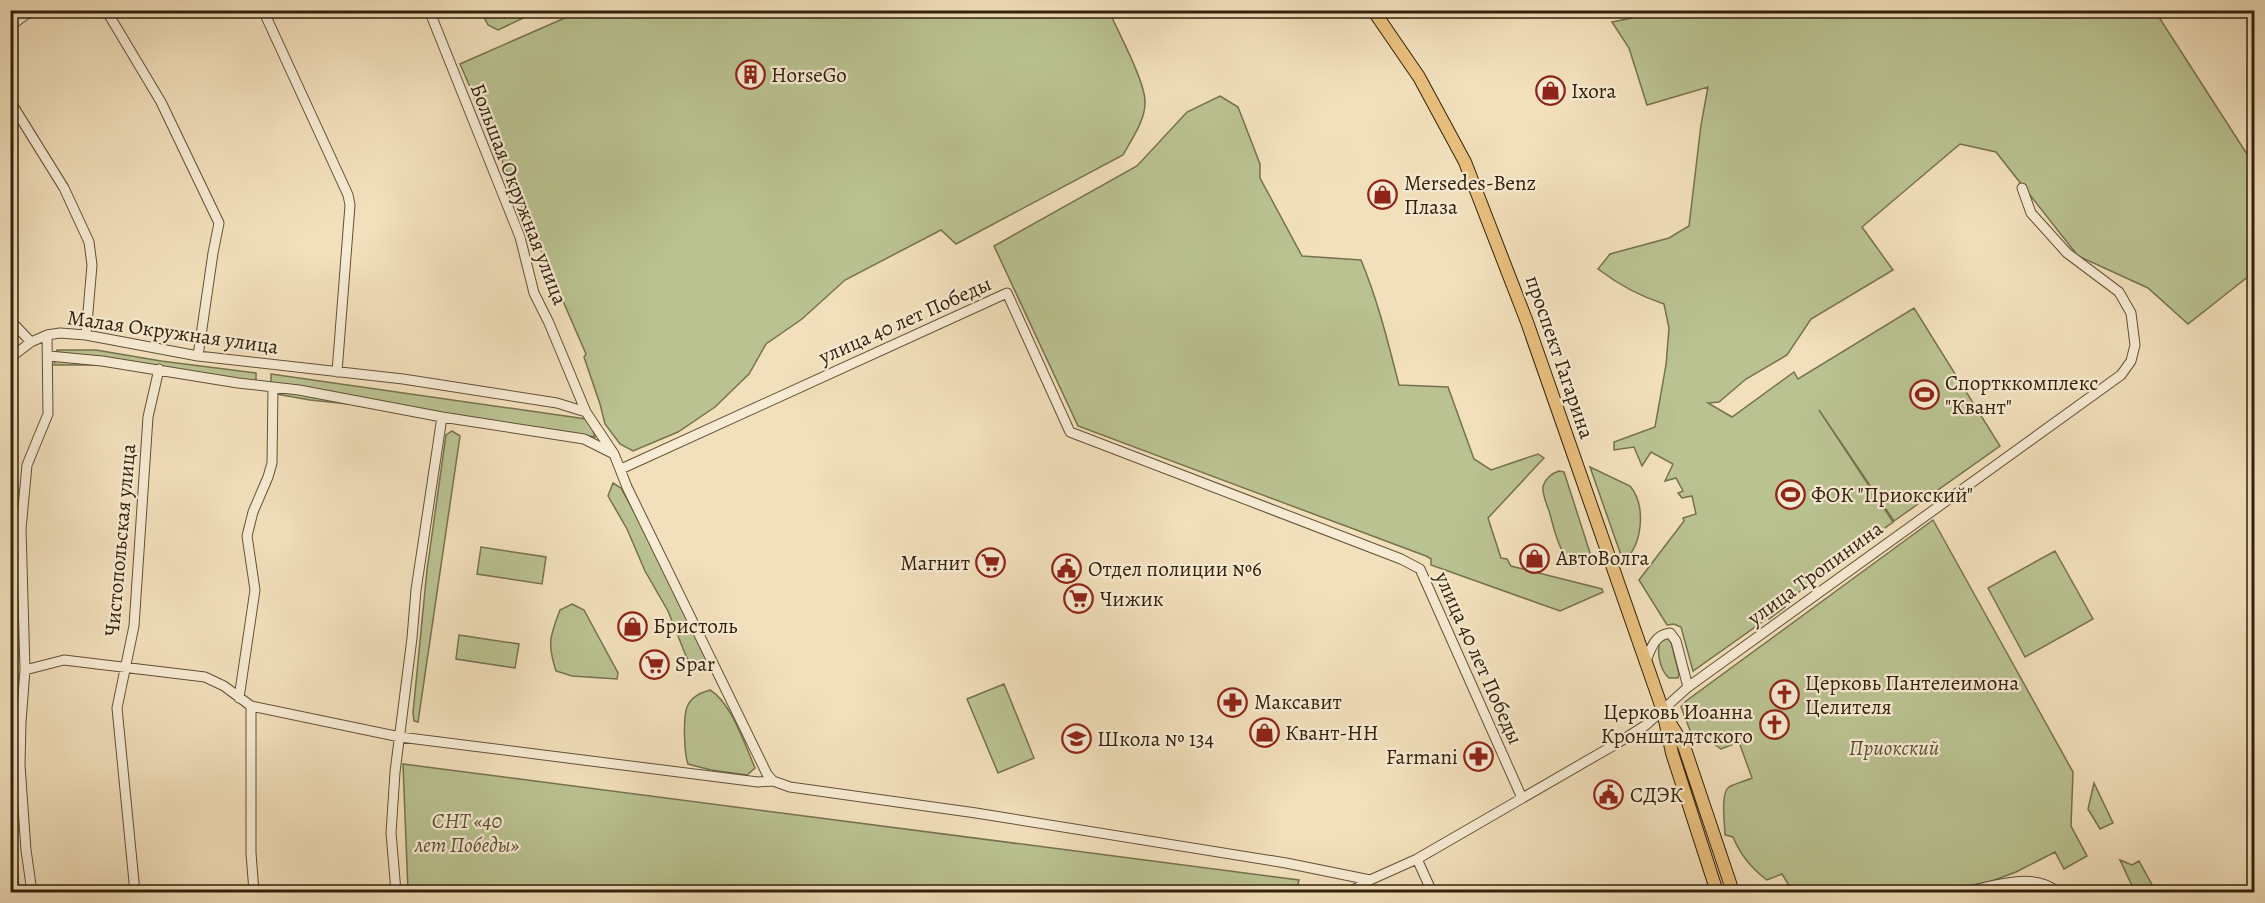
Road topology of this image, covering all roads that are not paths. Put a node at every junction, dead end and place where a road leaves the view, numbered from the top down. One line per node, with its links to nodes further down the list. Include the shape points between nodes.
1 (32, 10): 6 (street)
2 (106, 10): 14 (street, via 160,102 219,223)
3 (263, 10): 17 (street, via 348,195)
4 (429, 10): 19 (street, Большая Окружная улица, via 520,237 534,293)
5 (1373, 10): 23 (main road, проспект Гагарина, via 1419,77 1465,162 1527,322)
6 (10, 26)
7 (10, 101): 11 (street, via 64,188 89,242 92,265)
8 (2022, 188): 26 (street, улица Тропинина, via 2031,213 2067,253 2119,292 2131,313 2135,332 2131,361 2121,375)
9 (10, 320): 12 (street)
10 (47, 335): 11 (street, Малая Окружная улица); 12 (street, Малая Окружная улица); 13 (street)
11 (86, 335): 14 (street, Малая Окружная улица)
12 (31, 342): 15 (street, Малая Окружная улица)
13 (49, 356): 16 (street); 25 (street, via 48,414 27,465 21,529)
14 (198, 356): 17 (street, Малая Окружная улица)
15 (10, 357)
16 (159, 369): 18 (street); 24 (street, Чистопольская улица, via 148,417 134,626)
17 (337, 372): 19 (street, Малая Окружная улица, via 522,397)
18 (273, 388): 20 (street); 27 (street, via 272,463 247,536 255,590)
19 (586, 412): 21 (street, Большая Окружная улица)
20 (442, 417): 21 (street, via 584,439); 30 (street, via 416,590)
21 (614, 454): 22 (street, Большая Окружная улица)
22 (621, 469): 31 (street); 32 (street, улица 40 лет Победы, via 1007,293 1070,432 1420,569)
23 (1645, 663): 26 (street, via 1656,639 1671,633); 29 (main road, проспект Гагарина)
24 (125, 668): 25 (street, via 64,660); 27 (street, via 205,677); 36 (street, Чистопольская улица, via 117,708)
25 (25, 670): 35 (street, via 20,765)
26 (1688, 687): 29 (street, улица Тропинина)
27 (239, 698): 28 (street)
28 (251, 706): 30 (street); 37 (street)
29 (1663, 711): 32 (street, улица Тропинина); 41 (main road, проспект Гагарина, via 1672,753); 42 (main road, проспект Гагарина, via 1684,746)
30 (400, 737): 31 (street); 38 (street, via 391,833)
31 (773, 781): 34 (street, via 789,788 987,815)
32 (1522, 798): 33 (street, улица Тропинина)
33 (1416, 859): 34 (street, улица Тропинина); 40 (street)
34 (1370, 880): 39 (street, улица Тропинина)
35 (32, 892)
36 (135, 892)
37 (254, 892)
38 (396, 892)
39 (1350, 892)
40 (1432, 892)
41 (1717, 892)
42 (1733, 892)
43 (1961, 892): 44 (street, via 2022,881 2049,885)
44 (2058, 892)

